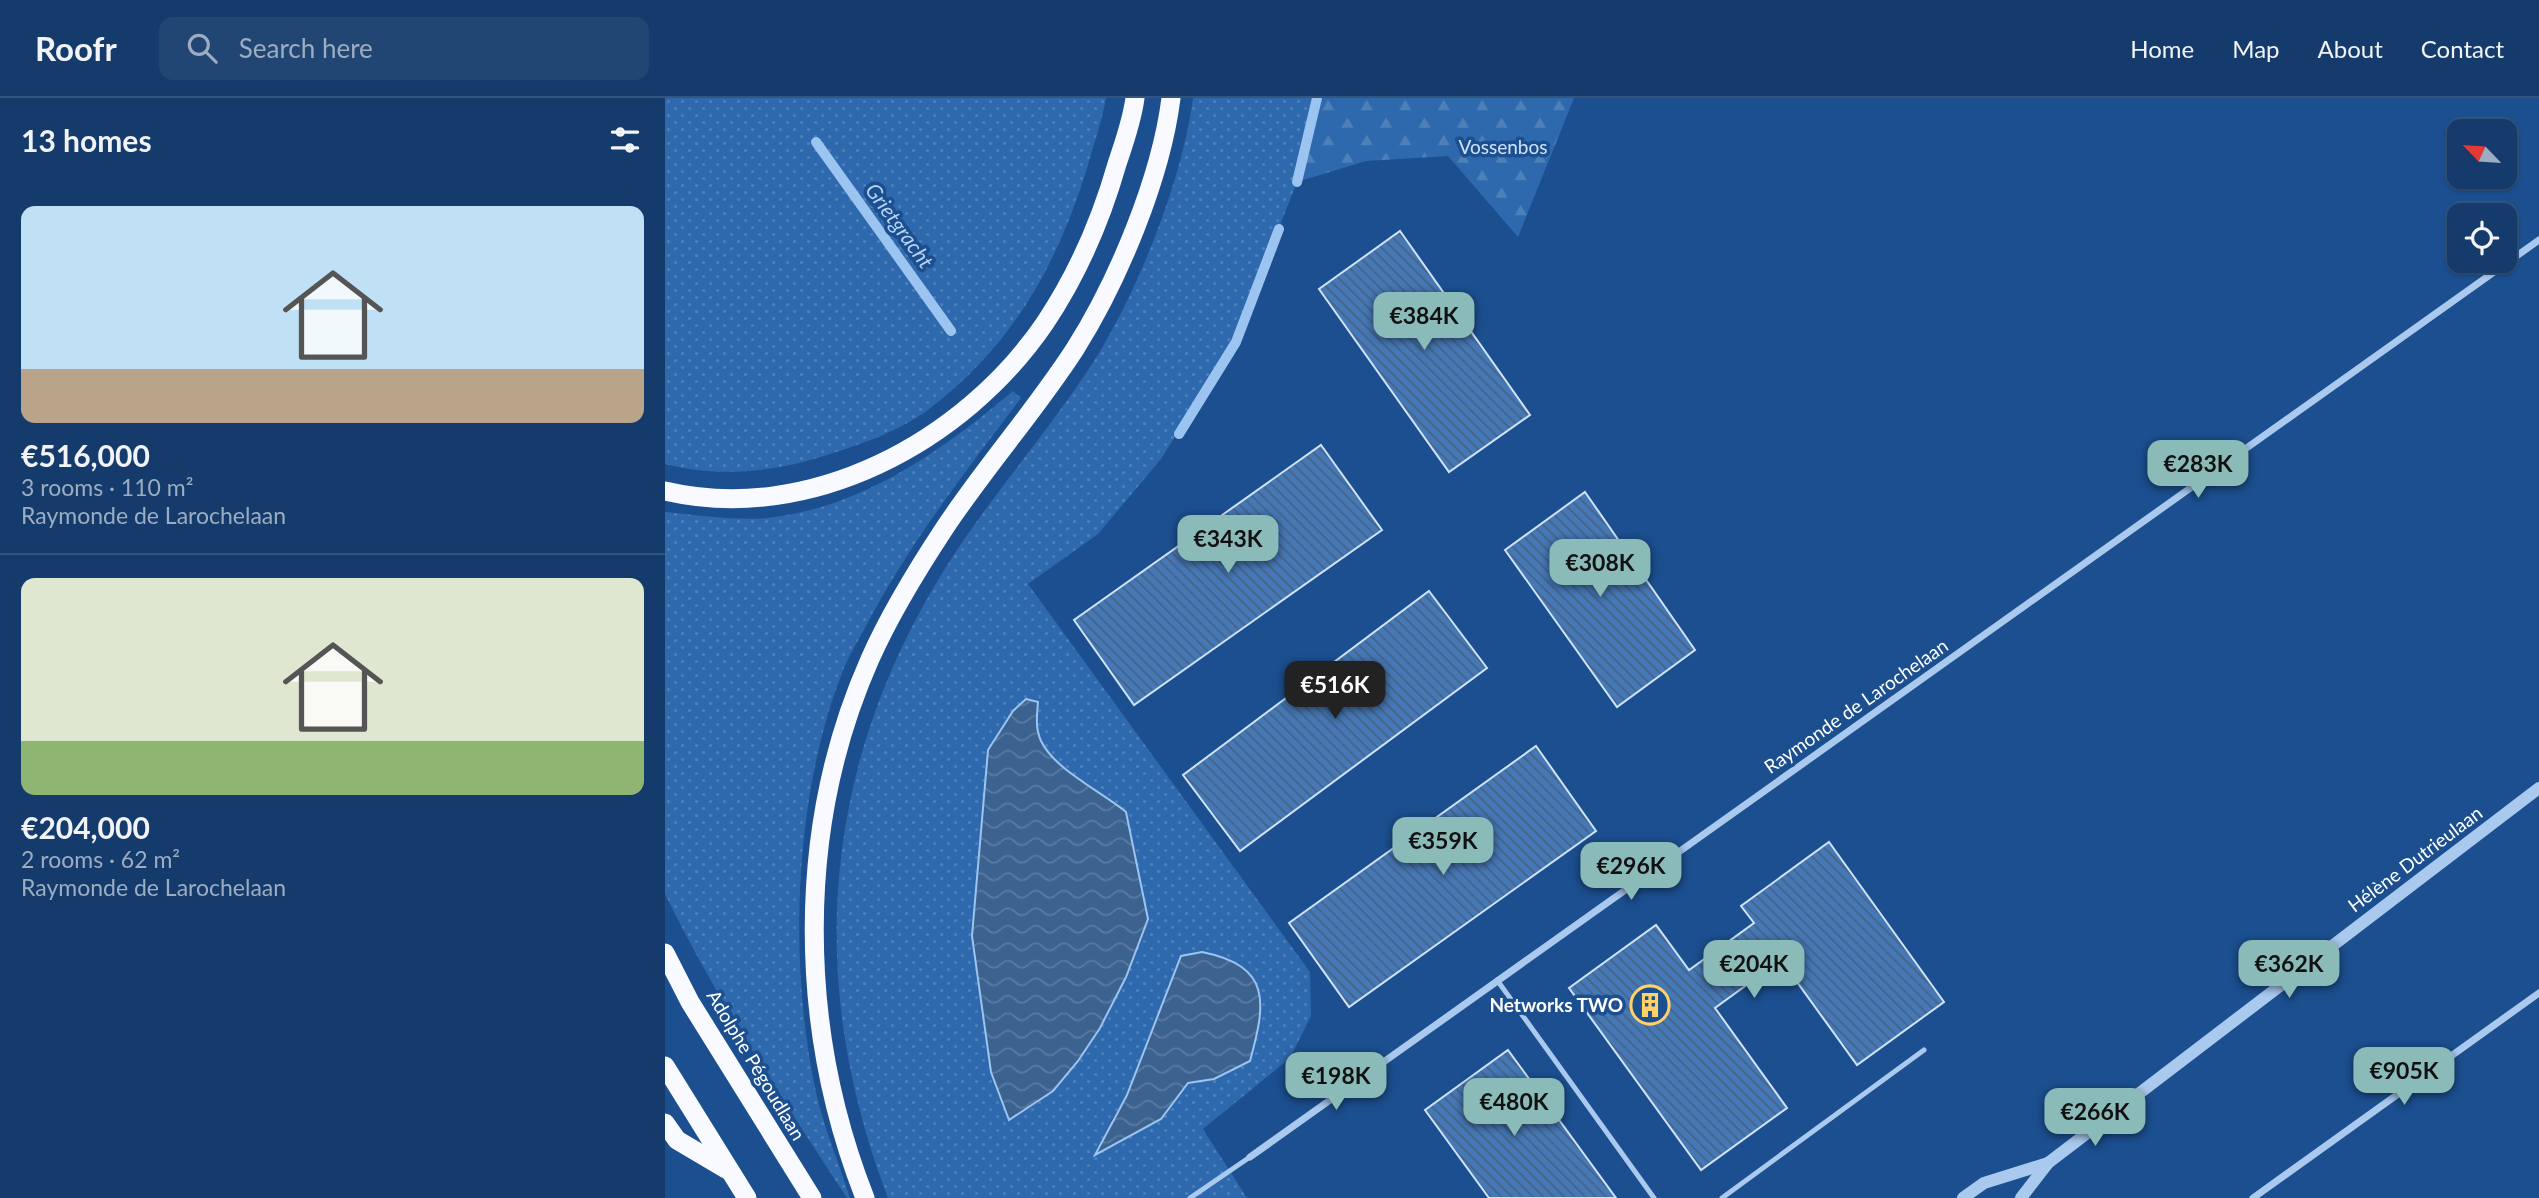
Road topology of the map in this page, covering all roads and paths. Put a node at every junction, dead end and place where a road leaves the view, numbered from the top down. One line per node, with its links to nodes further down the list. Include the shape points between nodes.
1 (1135, 98): 4 (highway, via 1108,197 1078,266 1045,324 1011,365 948,422 892,459 831,484 756,498 695,498)
2 (1171, 98): 17 (highway, via 1142,207 1109,288 1075,348 945,527 904,593 869,660 841,741 823,821 814,894 814,976 826,1063 846,1151)
3 (2539, 240): 7 (street, Raymonde de Larochelaan)
4 (665, 491)
5 (2539, 788): 13 (street, Hélène Dutrieulaan)
6 (665, 953): 16 (highway, Adolphe Pégoudlaan, via 690,1002)
7 (1497, 980): 12 (street, Raymonde de Larochelaan); 19 (lane)
8 (2539, 993): 23 (street)
9 (1924, 1050): 20 (lane)
10 (665, 1066): 14 (highway)
11 (665, 1123): 14 (highway, via 677,1140)
12 (1250, 1157): 18 (lane, Raymonde de Larochelaan)
13 (2048, 1163): 21 (street, Hélène Dutrieulaan, via 1984,1183); 22 (street, Hélène Dutrieulaan)
14 (730, 1171): 15 (highway)
15 (747, 1198)
16 (813, 1198)
17 (865, 1198)
18 (1190, 1198)
19 (1654, 1198)
20 (1722, 1198)
21 (1963, 1198)
22 (2021, 1198)
23 (2252, 1198)

